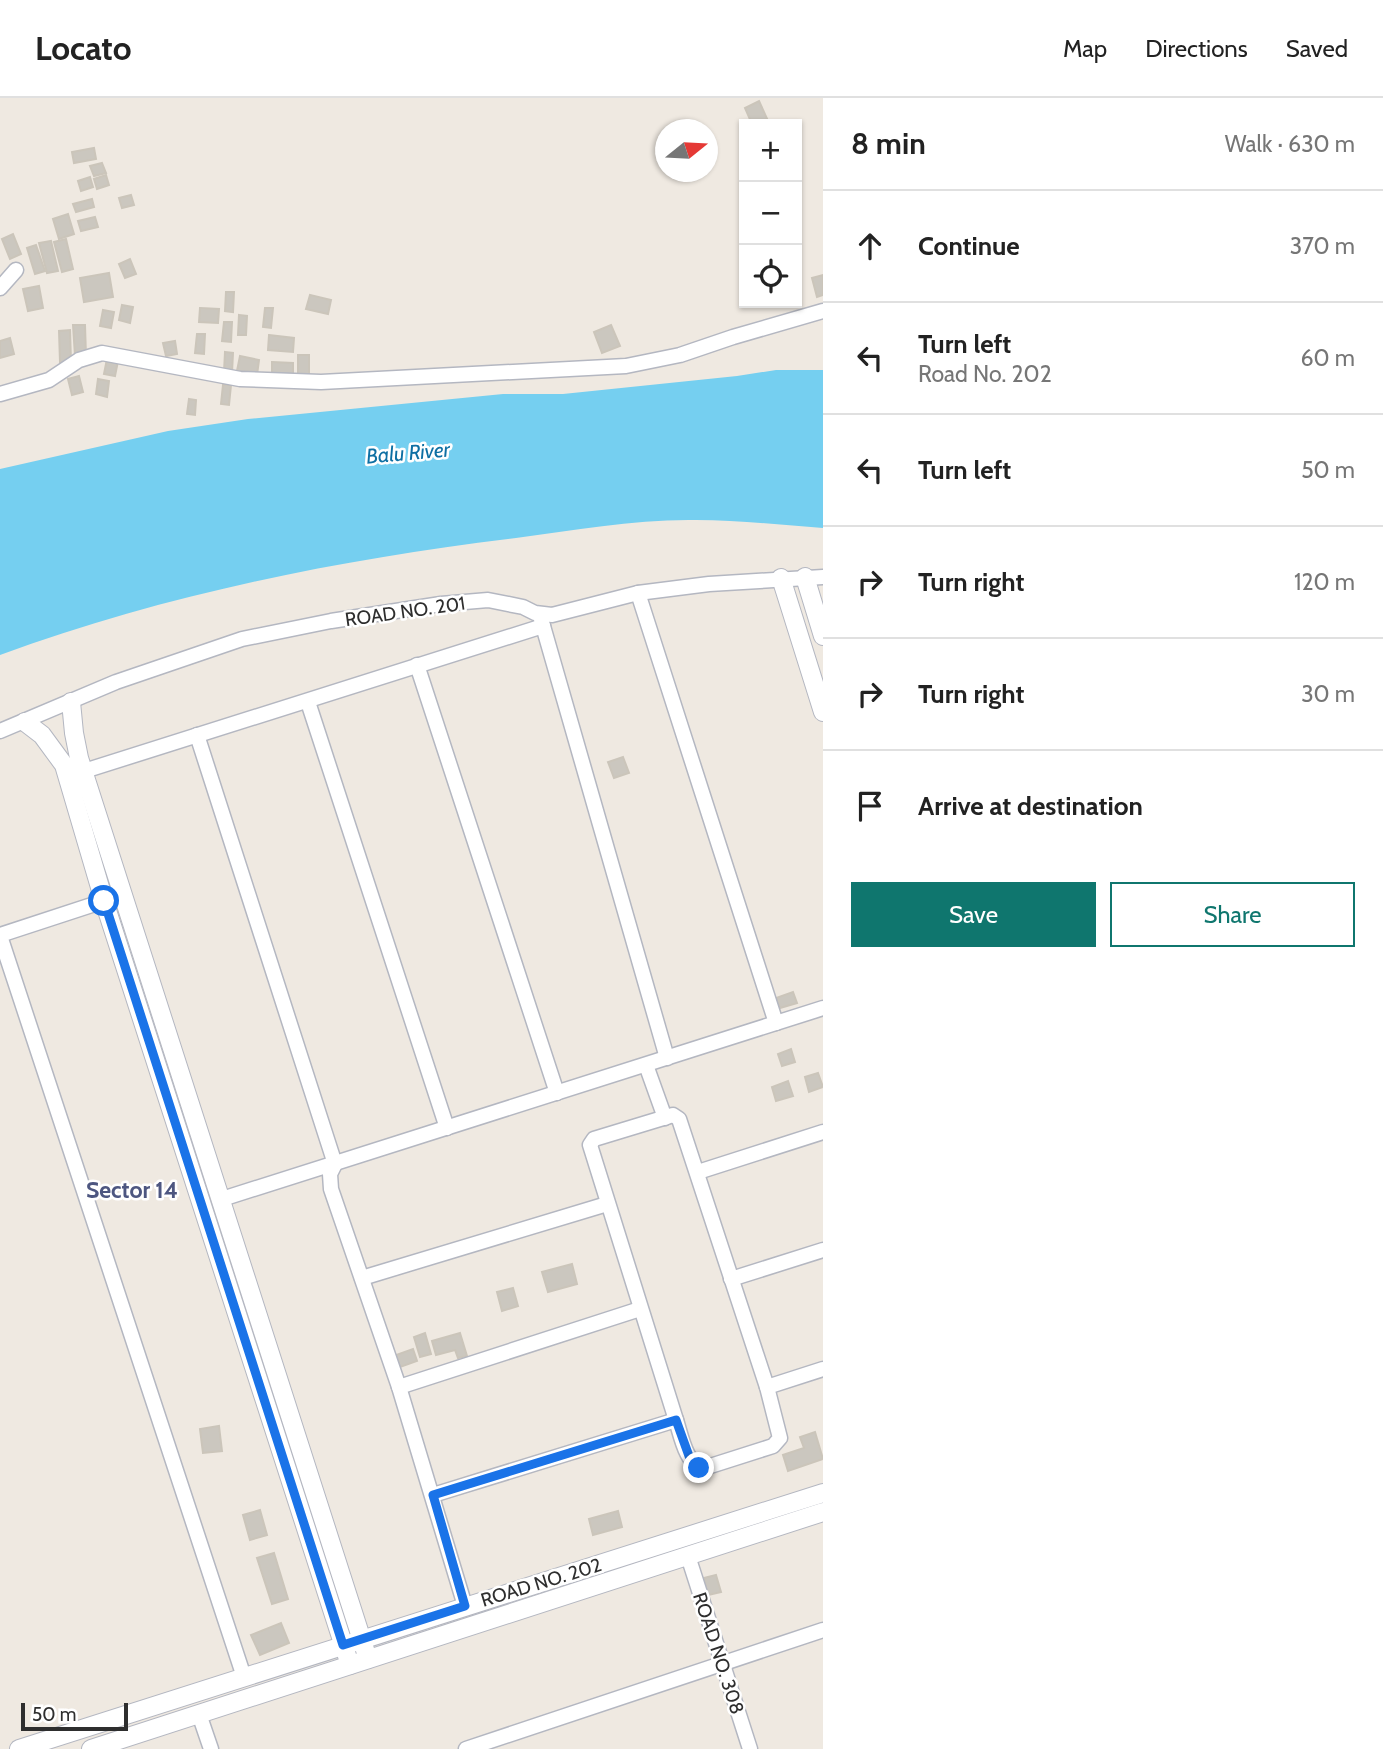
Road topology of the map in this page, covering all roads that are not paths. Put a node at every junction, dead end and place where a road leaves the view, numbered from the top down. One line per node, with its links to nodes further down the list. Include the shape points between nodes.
1 (16, 270): 2 (street)
2 (0, 288)
3 (823, 311): 4 (street, via 680,355 626,366 321,382 240,379 102,353 79,360 49,380)
4 (0, 394)
5 (805, 577): 6 (street, ROAD NO. 201); 7 (street, ROAD NO. 201); 10 (street)
6 (823, 577)
7 (781, 578): 8 (street, ROAD NO. 201); 14 (street)
8 (638, 593): 9 (street, ROAD NO. 201); 22 (street)
9 (541, 620): 11 (street); 12 (street, ROAD NO. 201, via 523,607 488,600 331,621 242,639); 23 (street)
10 (823, 636)
11 (417, 665): 13 (street); 25 (street)
12 (71, 702): 15 (street, ROAD NO. 201); 18 (street)
13 (308, 702): 17 (street); 27 (street)
14 (823, 712)
15 (25, 722): 16 (street, ROAD NO. 201); 19 (street, via 64,765)
16 (0, 731)
17 (197, 735): 18 (street); 29 (street)
18 (84, 771): 31 (street)
19 (104, 901): 20 (street); 48 (street)
20 (0, 936): 52 (street)
21 (823, 1008): 22 (street)
22 (776, 1023): 23 (street)
23 (667, 1058): 24 (street)
24 (646, 1065): 25 (street); 26 (street)
25 (557, 1093): 27 (street)
26 (665, 1118): 30 (street, via 677,1116); 32 (street, via 591,1141)
27 (447, 1128): 29 (street)
28 (823, 1132): 30 (street)
29 (335, 1164): 31 (street); 34 (street, via 331,1189)
30 (698, 1172): 35 (street)
31 (222, 1199): 47 (street)
32 (607, 1204): 34 (street); 36 (street)
33 (823, 1250): 35 (street)
34 (362, 1278): 38 (street)
35 (731, 1279): 39 (street)
36 (640, 1309): 38 (street); 40 (street)
37 (823, 1369): 39 (street)
38 (399, 1387): 42 (street)
39 (767, 1387): 40 (street, via 780,1438 773,1446 699,1468 689,1456)
40 (676, 1420): 42 (street)
41 (823, 1493): 45 (street, ROAD NO. 202)
42 (433, 1495): 45 (street)
43 (823, 1512): 44 (street, ROAD NO. 202)
44 (688, 1556): 49 (street, ROAD NO. 202); 50 (street, ROAD NO. 308)
45 (465, 1606): 47 (street, ROAD NO. 202)
46 (823, 1630): 50 (street)
47 (361, 1640): 48 (street, ROAD NO. 202); 49 (street)
48 (343, 1645): 51 (street); 52 (street, ROAD NO. 202)
49 (368, 1660): 51 (street, ROAD NO. 202)
50 (722, 1663): 58 (street); 59 (street, ROAD NO. 308)
51 (349, 1665): 54 (street, ROAD NO. 202)
52 (244, 1677): 53 (street, ROAD NO. 202)
53 (203, 1690): 54 (street); 55 (street, ROAD NO. 202)
54 (205, 1712): 56 (street, ROAD NO. 202); 57 (street)
55 (19, 1749)
56 (91, 1749)
57 (211, 1749)
58 (466, 1749)
59 (750, 1749)

